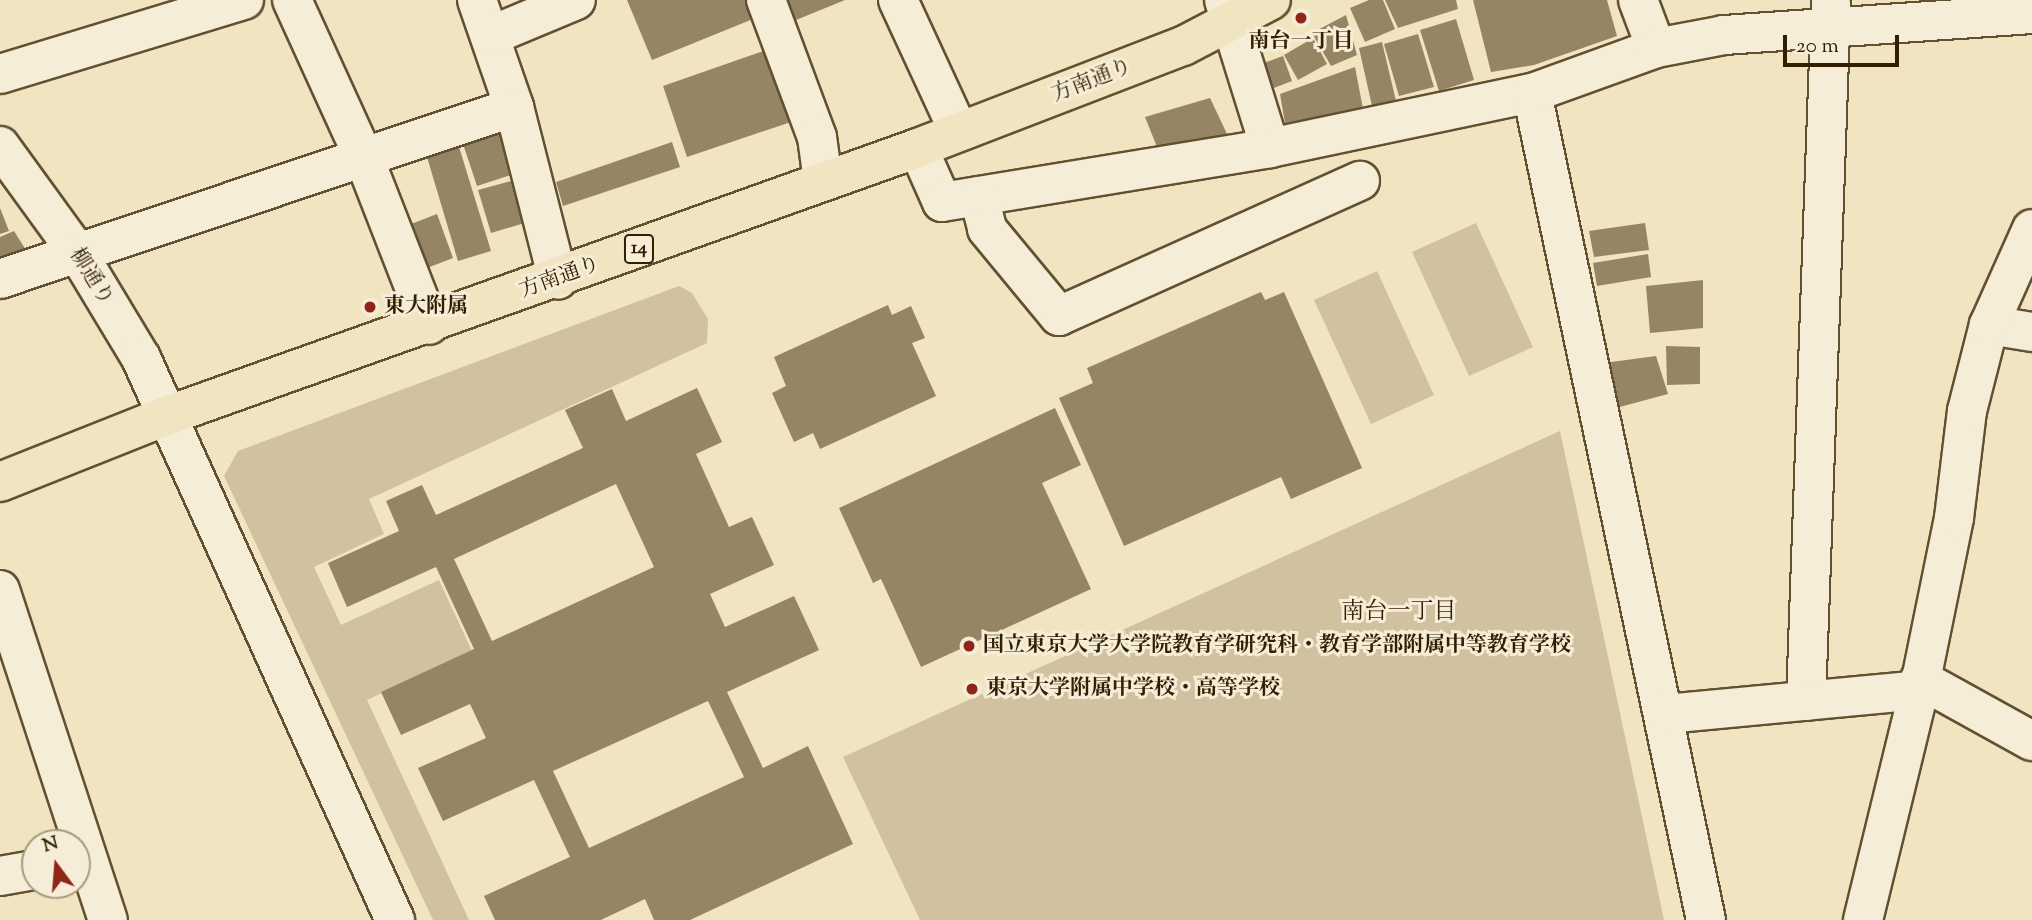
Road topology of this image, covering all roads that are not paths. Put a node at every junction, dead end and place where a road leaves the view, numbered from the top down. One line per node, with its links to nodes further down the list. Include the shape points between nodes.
1 (244, 0): 14 (street)
2 (292, 0): 21 (street)
3 (477, 0): 12 (street)
4 (576, 0): 12 (street)
5 (766, 0): 22 (street, via 817,137)
6 (898, 0): 17 (street)
7 (1271, 0): 9 (main road, 方南通り / 14)
8 (1637, 0): 13 (street)
9 (1228, 11): 17 (main road, 方南通り / 14); 20 (street)
10 (1829, 12): 11 (street); 13 (street); 36 (street)
11 (2032, 14)
12 (490, 36): 16 (street)
13 (1656, 48): 15 (street)
14 (0, 74)
15 (1532, 93): 20 (street); 37 (street)
16 (514, 107): 21 (street); 28 (street)
17 (959, 132): 19 (main road, 方南通り / 14)
18 (0, 146): 26 (street, 柳通り)
19 (918, 148): 22 (main road, 方南通り / 14); 24 (street, via 942,202)
20 (1270, 148): 24 (street)
21 (364, 158): 26 (street); 30 (street)
22 (823, 181): 28 (main road, 方南通り / 14)
23 (1360, 181): 24 (street, via 1059,316 988,229)
24 (979, 196)
25 (2032, 229): 29 (street)
26 (77, 252): 27 (street); 32 (street, 柳通り, via 141,358)
27 (0, 279)
28 (558, 279): 30 (main road, 方南通り / 14)
29 (1989, 325): 31 (street); 35 (street, via 1967,411 1954,518)
30 (429, 326): 32 (main road, 方南通り / 14)
31 (2032, 332)
32 (166, 416): 33 (main road, 方南通り / 14); 44 (street, 柳通り)
33 (0, 482)
34 (0, 590): 39 (street)
35 (1919, 685): 36 (street); 38 (street); 46 (street)
36 (1806, 701): 37 (street)
37 (1666, 714): 45 (street)
38 (2032, 741)
39 (72, 829)
40 (21, 872): 41 (street)
41 (0, 876)
42 (91, 881): 43 (street)
43 (108, 920)
44 (395, 920)
45 (1706, 920)
46 (1863, 920)

